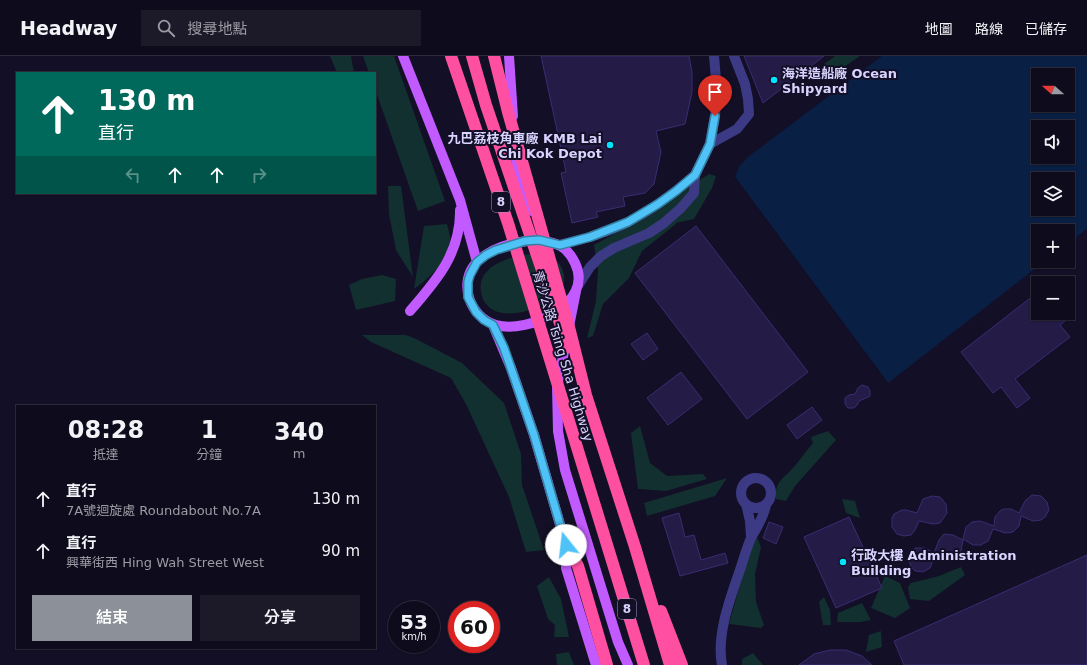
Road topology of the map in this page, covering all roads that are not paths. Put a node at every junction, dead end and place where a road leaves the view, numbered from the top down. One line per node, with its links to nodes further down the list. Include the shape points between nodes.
1 (403, 56): 10 (main road)
2 (451, 56): 23 (highway, 青沙公路 Tsing Sha Highway / 8, via 512,238)
3 (472, 56): 16 (highway, via 561,329)
4 (494, 56): 16 (highway, 青沙公路 Tsing Sha Highway / 8)
5 (509, 56): 11 (main road, via 519,175 536,217)
6 (714, 56): 8 (street, via 716,102)
7 (734, 56): 8 (street, via 745,84 749,114 737,130)
8 (710, 144): 9 (street)
9 (695, 175): 11 (street, via 658,204 628,222 590,237); 13 (street, via 694,193 681,208 649,233 601,256)
10 (460, 200): 12 (main road); 14 (main road, via 458,232 450,257 441,274)
11 (556, 243): 12 (main road, via 525,241 486,255); 13 (main road, via 567,250 575,262 579,277)
12 (477, 262): 15 (main road, via 468,282 468,297 476,312)
13 (577, 287): 15 (main road, via 568,302 546,319 512,327); 26 (main road, via 557,387 558,431 565,470 618,642)
14 (410, 311)
15 (493, 325): 20 (main road, via 504,348 534,435)
16 (586, 395): 21 (highway, 青沙公路 Tsing Sha Highway / 8)
17 (746, 504): 18 (street, via 754,508); 18 (street, via 742,497 742,487 755,478 764,480 770,487 771,496); 19 (street)
18 (766, 505): 19 (street)
19 (751, 539): 22 (street, via 730,600 723,630)
20 (566, 545): 24 (main road, via 566,568); 25 (highway, via 578,566)
21 (635, 547): 27 (highway, 青沙公路 Tsing Sha Highway / 8); 28 (highway)
22 (720, 662)
23 (643, 664)
24 (596, 665)
25 (607, 665)
26 (628, 665)
27 (670, 665)
28 (682, 665)

